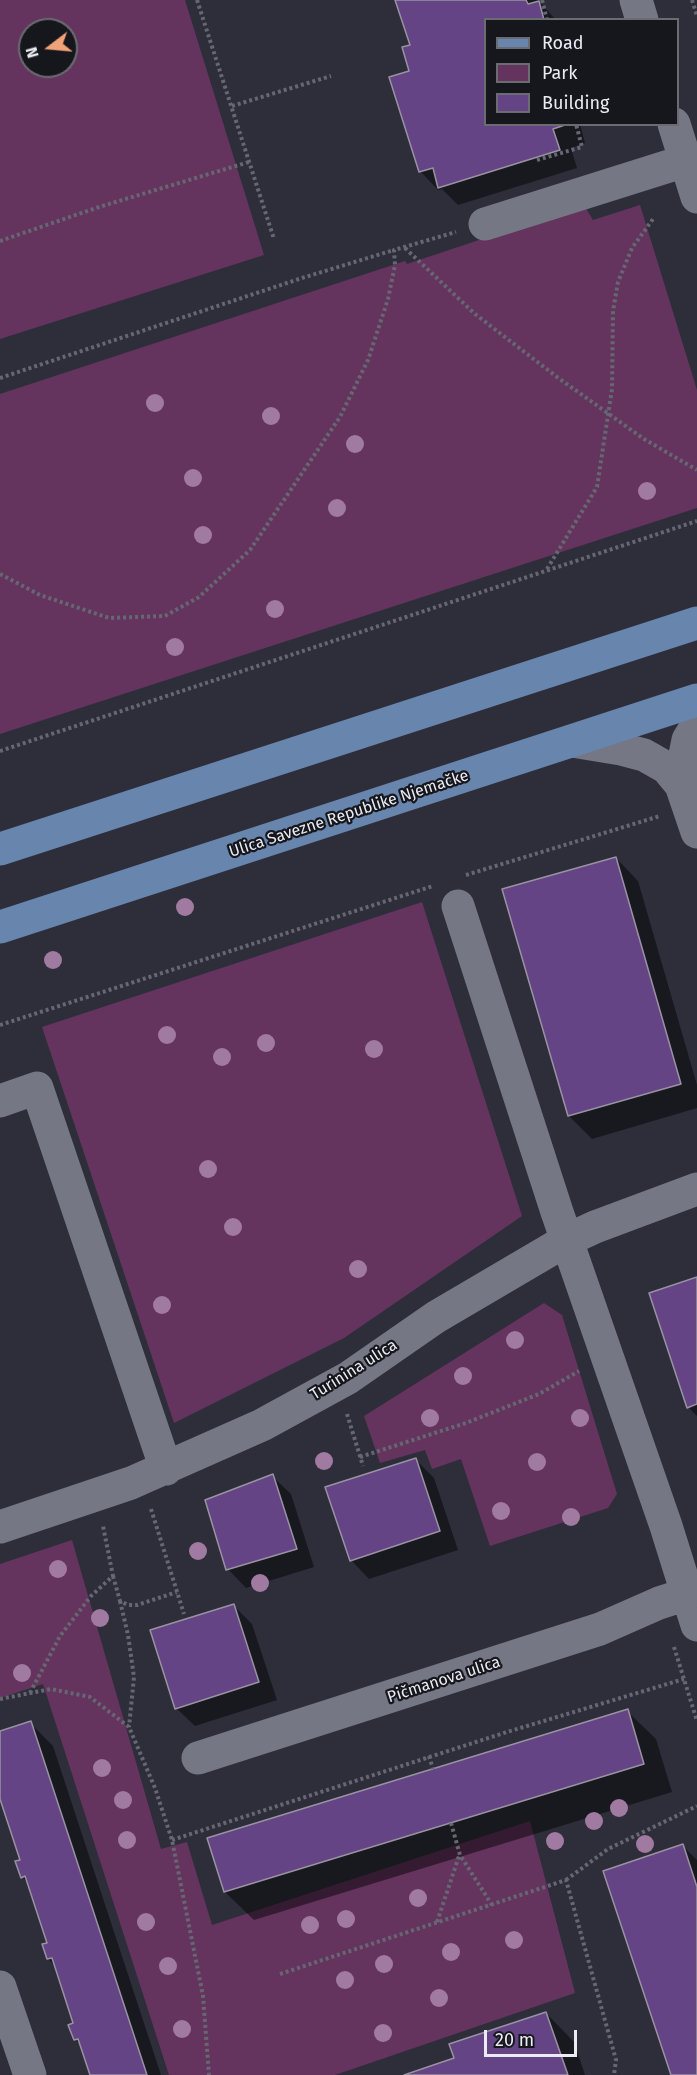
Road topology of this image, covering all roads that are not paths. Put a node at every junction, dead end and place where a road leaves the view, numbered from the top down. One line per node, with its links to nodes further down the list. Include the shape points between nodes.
1 (636, 0): 2 (street)
2 (641, 18)
3 (675, 126): 4 (street)
4 (685, 161): 5 (street); 6 (street)
5 (697, 197)
6 (485, 224)
7 (697, 623): 13 (main road)
8 (697, 700): 10 (main road, Ulica Savezne Republike Njemačke)
9 (697, 725): 11 (street, via 688,740)
10 (572, 741): 11 (street, via 644,755 667,768 676,777); 15 (main road, Ulica Savezne Republike Njemačke)
11 (675, 802): 12 (street)
12 (697, 832)
13 (0, 849)
14 (452, 889): 18 (street)
15 (0, 927)
16 (0, 1101): 19 (street, via 37,1088)
17 (697, 1189): 18 (street, Turinina ulica)
18 (567, 1240): 19 (street, Turinina ulica, via 436,1317 348,1378 262,1425); 21 (street, via 666,1526)
19 (166, 1469): 20 (street, Turinina ulica)
20 (0, 1527)
21 (673, 1598): 22 (street); 23 (street, Pičmanova ulica, via 600,1629)
22 (697, 1625)
23 (198, 1758)
24 (0, 1986): 25 (street)
25 (30, 2075)

